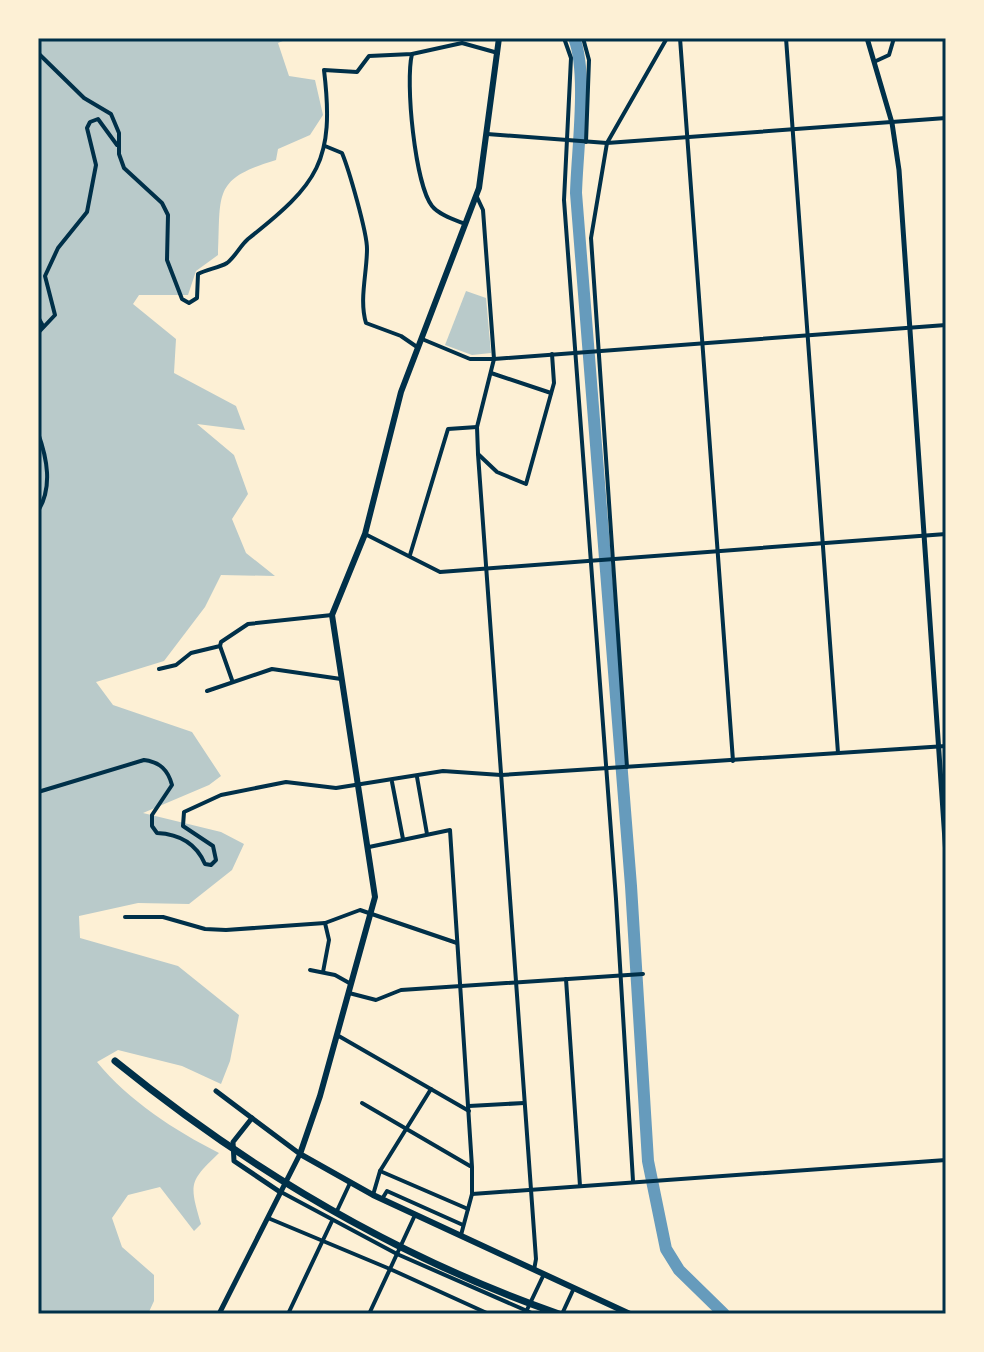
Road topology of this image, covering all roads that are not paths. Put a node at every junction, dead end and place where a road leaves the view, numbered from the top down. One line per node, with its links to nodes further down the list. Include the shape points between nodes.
1 (499, 38): 10 (main road)
2 (564, 38): 18 (street, via 571,58)
3 (583, 38): 19 (street, via 589,60)
4 (667, 38): 20 (street)
5 (680, 38): 17 (street)
6 (786, 38): 15 (street)
7 (867, 38): 12 (street)
8 (894, 38): 12 (street, via 889,55)
9 (38, 53): 22 (street, via 84,98 111,114)
10 (498, 53): 11 (street, via 462,43); 16 (main road)
11 (412, 54): 21 (street, via 369,56 357,72 324,70 329,108); 24 (street, via 410,117 425,191 433,208)
12 (876, 61): 14 (street)
13 (946, 118): 14 (street)
14 (892, 123): 15 (street); 28 (street)
15 (792, 128): 17 (street); 30 (street)
16 (487, 134): 18 (street); 23 (main road)
17 (688, 137): 20 (street); 32 (street)
18 (566, 140): 19 (street); 35 (street, via 564,200)
19 (586, 142): 20 (street)
20 (607, 143): 34 (street, via 591,238)
21 (325, 146): 22 (street, via 309,183 279,215 240,245 228,262 198,274 197,298 189,303 182,299 167,260 168,215 124,168); 33 (street, via 342,153 365,232 366,323)
22 (118, 147): 27 (street, via 103,122 93,119 87,128 96,165 87,212 49,263 46,286 55,315)
23 (476, 195): 24 (main road); 37 (street, via 483,210)
24 (465, 224): 31 (main road)
25 (38, 317): 27 (street)
26 (946, 325): 28 (street)
27 (43, 326): 29 (street)
28 (910, 328): 30 (street); 46 (street)
29 (38, 333)
30 (807, 336): 32 (street); 47 (street)
31 (421, 338): 33 (main road); 37 (street, via 470,359)
32 (702, 344): 34 (street); 48 (street)
33 (418, 347): 44 (main road, via 401,392)
34 (597, 351): 35 (street); 50 (street)
35 (574, 352): 36 (street); 51 (street)
36 (552, 354): 37 (street); 39 (street)
37 (494, 359): 38 (street)
38 (491, 373): 39 (street); 40 (street)
39 (551, 393): 42 (street, via 526,484 497,472)
40 (477, 427): 42 (street); 49 (street, via 448,429)
41 (38, 433): 43 (street, via 47,475)
42 (478, 454): 52 (street)
43 (38, 511)
44 (365, 534): 49 (street); 53 (main road)
45 (946, 534): 46 (street)
46 (926, 536): 47 (street); 59 (street)
47 (822, 544): 48 (street); 60 (street)
48 (717, 552): 50 (street); 61 (street)
49 (410, 556): 52 (street, via 440,572)
50 (612, 559): 51 (street); 62 (street)
51 (591, 561): 52 (street); 63 (street)
52 (485, 566): 64 (street)
53 (332, 615): 54 (street, via 248,624); 56 (main road)
54 (220, 646): 55 (street); 57 (street)
55 (159, 669)
56 (341, 679): 57 (street, via 272,669); 67 (main road)
57 (232, 680): 58 (street)
58 (207, 691)
59 (943, 746): 60 (street); 72 (street)
60 (838, 753): 61 (street)
61 (733, 761): 62 (street)
62 (627, 767): 63 (street)
63 (605, 769): 64 (street); 80 (street)
64 (501, 775): 65 (street, via 443,771); 82 (street)
65 (417, 777): 66 (street); 69 (street)
66 (392, 782): 67 (street); 70 (street)
67 (359, 787): 68 (street, via 286,782 191,807 184,812 183,826 213,846 216,860 211,865 205,864 199,850 152,826 152,815 172,785 165,769 152,761); 71 (main road)
68 (38, 792)
69 (427, 835): 70 (street); 76 (street, via 450,830)
70 (403, 840): 71 (street)
71 (369, 847): 73 (main road, via 375,884)
72 (946, 855)
73 (371, 913): 75 (street, via 360,910); 76 (street); 83 (main road)
74 (125, 917): 75 (street, via 163,917 226,930)
75 (325, 923): 78 (street, via 329,940)
76 (457, 943): 84 (street)
77 (310, 970): 78 (street)
78 (323, 972): 83 (street)
79 (643, 974): 80 (street)
80 (620, 975): 81 (street); 100 (street)
81 (566, 979): 82 (street); 102 (street)
82 (516, 983): 84 (street); 90 (street)
83 (351, 984): 85 (main road)
84 (460, 987): 85 (street, via 401,990 376,1000); 91 (street)
85 (348, 993): 86 (main road)
86 (337, 1035): 87 (street); 95 (main road)
87 (431, 1089): 91 (street); 93 (street)
88 (216, 1091): 92 (street)
89 (362, 1103): 93 (street)
90 (524, 1103): 91 (street); 103 (street)
91 (469, 1109): 98 (street)
92 (252, 1118): 95 (street); 104 (street, via 233,1142 234,1161)
93 (406, 1128): 98 (street); 99 (street)
94 (38, 1148): 96 (street)
95 (300, 1154): 101 (main road); 104 (street)
96 (38, 1159)
97 (946, 1160): 100 (street)
98 (472, 1167): 105 (street)
99 (380, 1171): 106 (street); 108 (street)
100 (633, 1181): 102 (street)
101 (350, 1183): 106 (main road); 111 (street)
102 (580, 1186): 103 (street)
103 (531, 1190): 105 (street); 117 (street)
104 (280, 1192): 110 (street); 111 (street)
105 (472, 1194): 108 (street)
106 (373, 1195): 107 (main road)
107 (382, 1199): 109 (main road); 112 (street, via 387,1191)
108 (468, 1209): 112 (street)
109 (415, 1215): 113 (main road); 115 (street)
110 (266, 1217): 114 (street); 121 (street)
111 (332, 1221): 114 (street); 115 (street)
112 (463, 1225): 113 (street)
113 (461, 1235): 117 (main road)
114 (323, 1241): 116 (street); 122 (street)
115 (397, 1254): 116 (street); 120 (street)
116 (390, 1269): 123 (street); 124 (street)
117 (534, 1270): 118 (main road)
118 (544, 1274): 119 (main road); 120 (street)
119 (574, 1288): 127 (street); 128 (main road)
120 (525, 1313): 125 (street)
121 (219, 1314)
122 (288, 1314)
123 (369, 1314)
124 (489, 1314)
125 (534, 1314)
126 (549, 1314): 127 (highway, via 418,1260 316,1206 204,1134 113,1062 206,1131 318,1203 448,1269)
127 (560, 1314)
128 (630, 1314)

